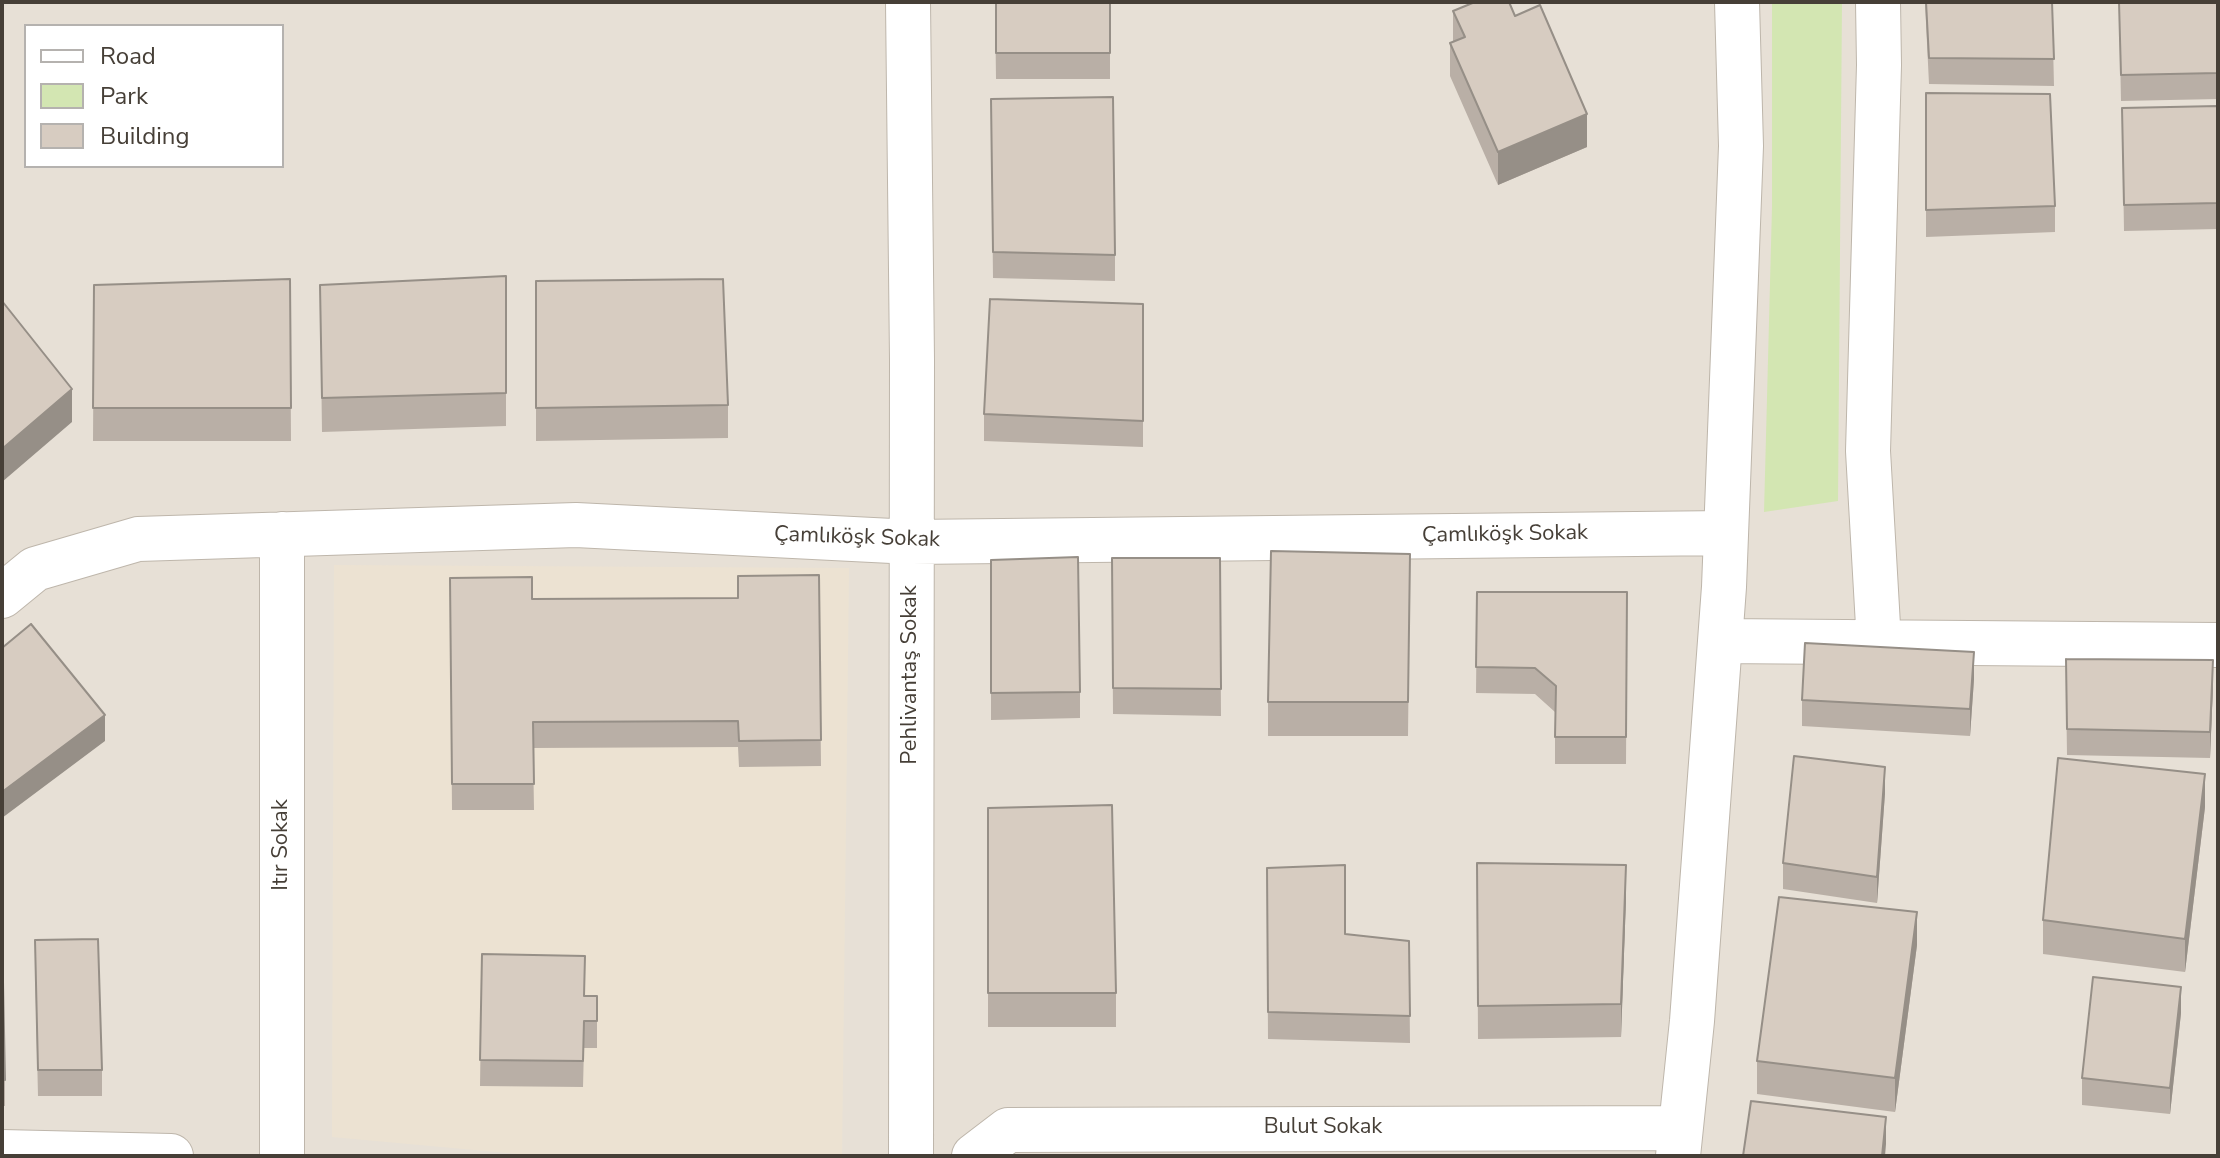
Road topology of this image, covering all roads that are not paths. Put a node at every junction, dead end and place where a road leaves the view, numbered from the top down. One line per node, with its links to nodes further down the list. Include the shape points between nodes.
1 (908, 2): 6 (street, Pehlivantaş Sokak)
2 (1737, 2): 4 (street, via 1741,146)
3 (1878, 2): 9 (street, via 1868,451)
4 (1726, 533): 6 (street, Çamlıköşk Sokak); 8 (street)
5 (282, 534): 6 (street, Çamlıköşk Sokak, via 576,525); 7 (street, Çamlıköşk Sokak, via 138,539 35,569); 14 (street, Itır Sokak)
6 (912, 542): 15 (street, Pehlivantaş Sokak)
7 (2, 596)
8 (1720, 641): 9 (street); 11 (street)
9 (1879, 643): 10 (street)
10 (2218, 645)
11 (1680, 1142): 16 (street, Bulut Sokak, via 1008,1130)
12 (2, 1152): 13 (street)
13 (171, 1156)
14 (282, 1156)
15 (911, 1156)
16 (974, 1156)

